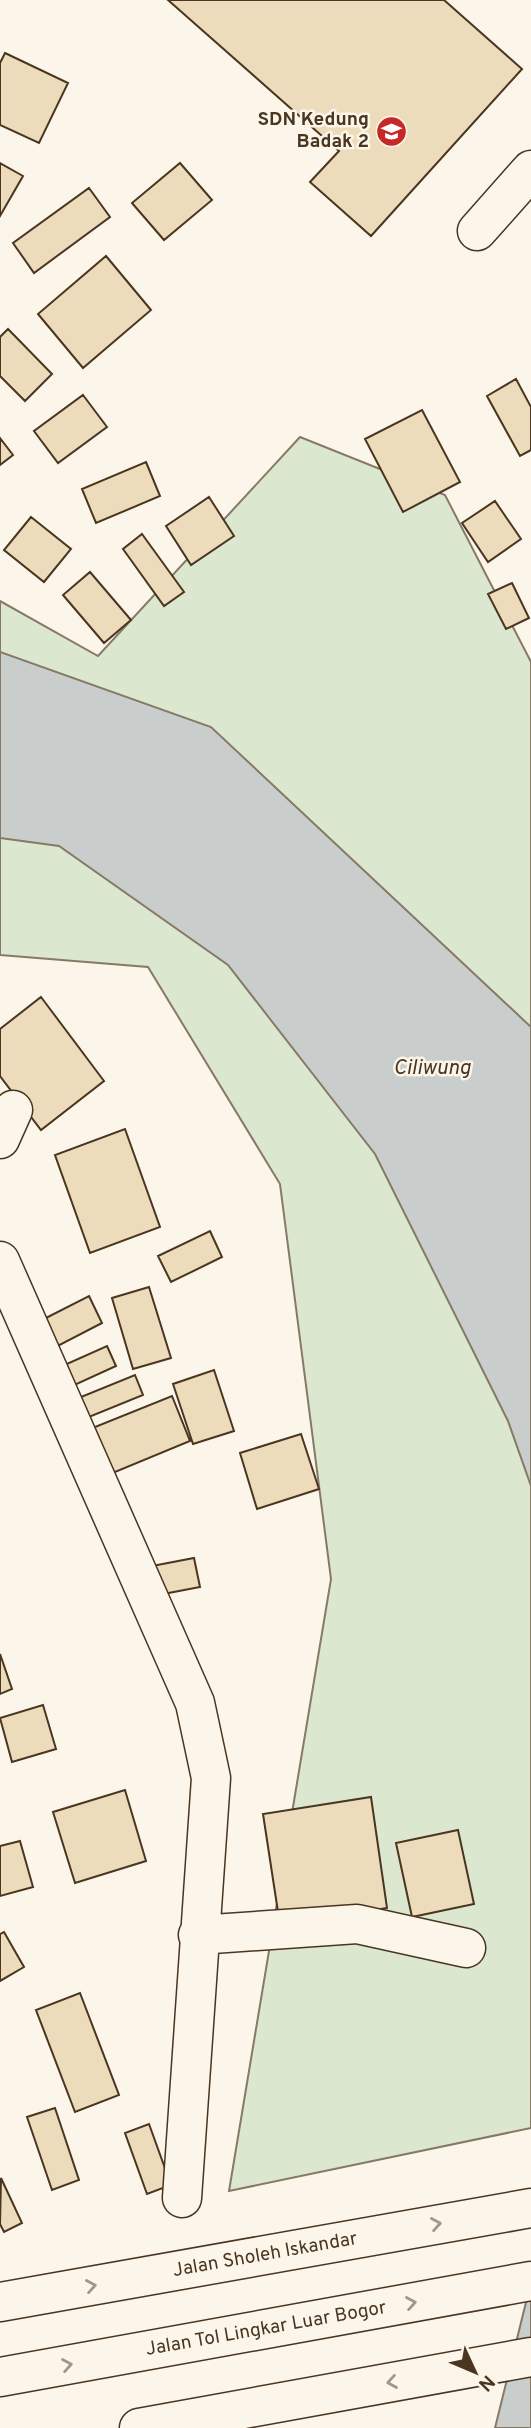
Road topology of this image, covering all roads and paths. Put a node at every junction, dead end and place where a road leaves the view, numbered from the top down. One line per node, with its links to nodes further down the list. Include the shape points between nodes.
1 (531, 170): 2 (main road)
2 (477, 231)
3 (0, 1261): 4 (main road, via 195,1703 211,1778)
4 (198, 1935): 5 (main road, via 357,1924); 6 (main road)
5 (466, 1948)
6 (182, 2198)
7 (517, 2210): 9 (main road, Jalan Sholeh Iskandar, one-way to 7)
8 (531, 2281): 11 (main road, Jalan Tol Lingkar Luar Bogor, one-way to 8)
9 (0, 2302)
10 (531, 2357): 12 (main road, one-way to 12)
11 (0, 2377)
12 (139, 2428)

